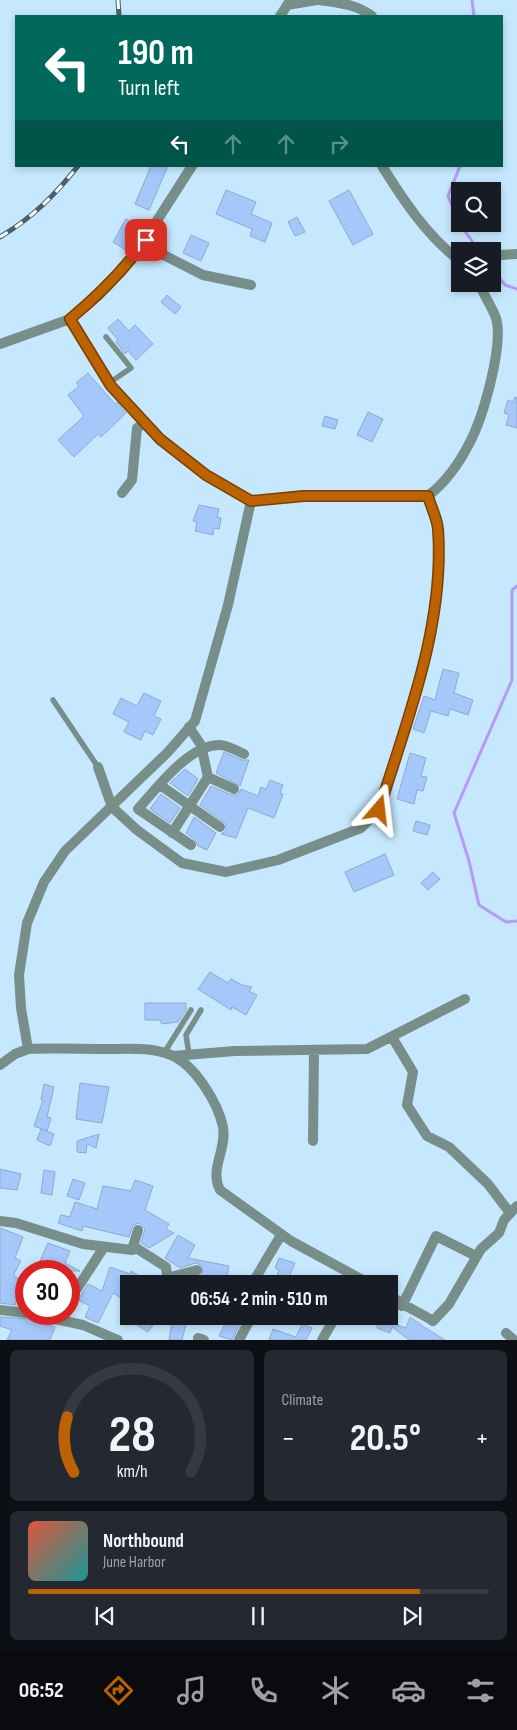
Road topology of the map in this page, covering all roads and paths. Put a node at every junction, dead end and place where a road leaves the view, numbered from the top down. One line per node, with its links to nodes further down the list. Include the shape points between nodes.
1 (318, 0): 2 (street); 4 (street, via 362,8)
2 (289, 3): 3 (street)
3 (281, 15)
4 (371, 15)
5 (191, 167): 7 (street)
6 (383, 167): 8 (street, via 403,199)
7 (142, 244): 11 (street, via 203,275); 13 (street, via 122,271)
8 (451, 254)
9 (517, 254): 10 (street)
10 (501, 255)
11 (251, 285)
12 (483, 292): 19 (street, via 496,320 498,346 492,377 471,441 443,484)
13 (70, 319): 15 (street); 16 (street)
14 (106, 337): 16 (lane, via 131,368)
15 (0, 344)
16 (108, 382): 17 (street)
17 (145, 423): 18 (street, via 137,428 132,480); 20 (street, via 206,475)
18 (122, 493)
19 (428, 496): 20 (street, via 304,496); 30 (street, via 438,527 438,579 428,647 379,810 361,828 278,860 226,872 182,863)
20 (251, 501): 22 (street, via 228,605 195,721)
21 (53, 700): 25 (lane)
22 (189, 728): 23 (street); 30 (street)
23 (202, 747): 24 (street, via 221,744); 26 (street); 27 (street)
24 (244, 754)
25 (98, 767): 30 (street)
26 (208, 778): 28 (street); 29 (street)
27 (160, 786): 29 (street); 32 (street, via 138,810)
28 (234, 789)
29 (190, 806): 31 (street); 32 (street)
30 (112, 807): 38 (street, via 65,851 44,882 27,923 19,974)
31 (220, 827)
32 (172, 834): 33 (street)
33 (191, 845)
34 (464, 999): 37 (street)
35 (191, 1010): 40 (lane)
36 (201, 1010): 41 (lane, via 186,1035)
37 (392, 1037): 39 (street, via 367,1050); 44 (street, via 413,1072 407,1105 427,1136 449,1148)
38 (28, 1049): 40 (street, via 145,1049); 42 (street)
39 (314, 1050): 41 (street); 43 (street)
40 (168, 1054): 41 (street); 47 (street, via 199,1079 220,1115 223,1146 215,1170 220,1190)
41 (189, 1054)
42 (0, 1065)
43 (313, 1141)
44 (513, 1210): 50 (street, via 499,1233)
45 (0, 1221): 49 (street)
46 (138, 1230): 48 (street)
47 (281, 1235): 54 (street); 55 (street)
48 (133, 1246): 49 (street, via 132,1250); 52 (street, via 166,1267)
49 (104, 1247): 56 (street)
50 (476, 1256): 58 (street, via 449,1304 433,1321); 58 (street, via 436,1236)
51 (197, 1270): 53 (street)
52 (167, 1275)
53 (184, 1275)
54 (257, 1275)
55 (346, 1275)
56 (80, 1284)
57 (398, 1302): 58 (street)
58 (402, 1306)
59 (0, 1310): 60 (street)
60 (15, 1312)
61 (80, 1324): 65 (street)
62 (247, 1325): 66 (street)
63 (331, 1325): 67 (street)
64 (506, 1333): 68 (street)
65 (118, 1340)
66 (239, 1340)
67 (322, 1340)
68 (514, 1340)

